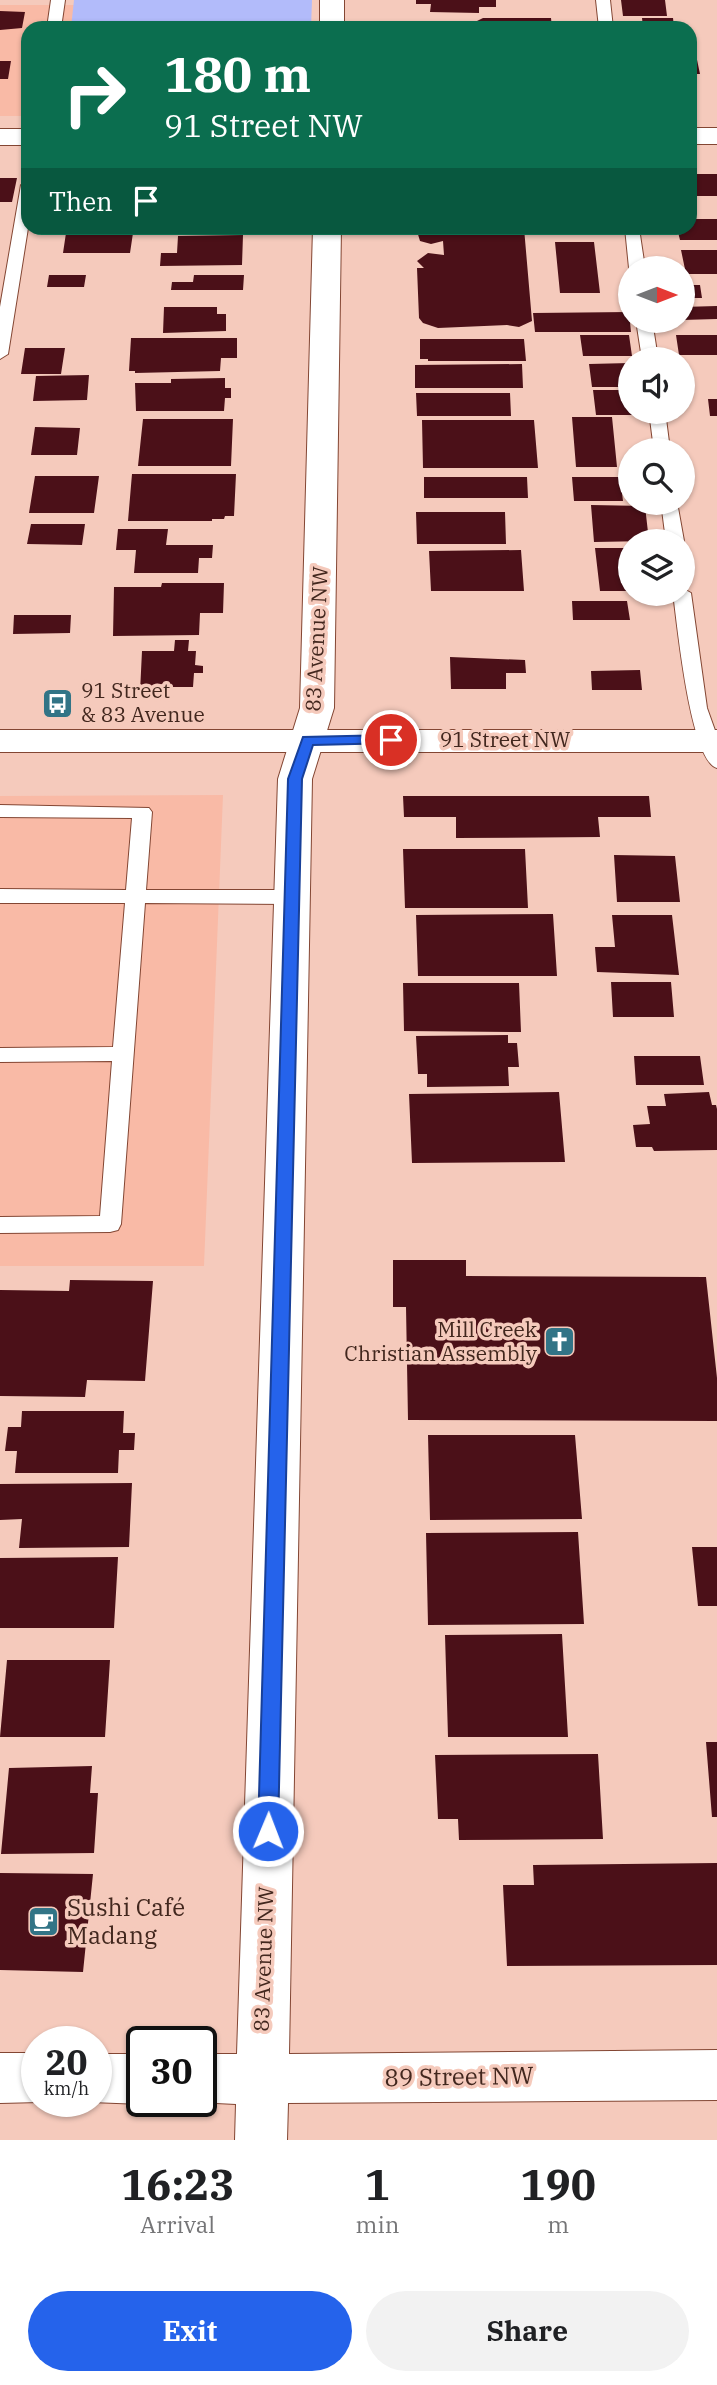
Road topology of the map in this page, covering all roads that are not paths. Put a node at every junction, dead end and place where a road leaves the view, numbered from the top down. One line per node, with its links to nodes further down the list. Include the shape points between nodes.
1 (58, 0): 4 (lane)
2 (332, 0): 5 (street)
3 (603, 0): 6 (lane)
4 (55, 21)
5 (332, 21)
6 (605, 21)
7 (697, 136): 8 (street)
8 (717, 136)
9 (0, 137): 10 (street)
10 (21, 137)
11 (21, 227): 15 (lane)
12 (327, 235): 17 (street, 83 Avenue NW, via 317,708)
13 (633, 235): 14 (lane)
14 (636, 256)
15 (0, 354)
16 (684, 606): 19 (lane, via 698,708)
17 (308, 740): 18 (street, 91 Street NW); 19 (street, 91 Street NW); 23 (street, 83 Avenue NW, via 295,779)
18 (0, 741)
19 (714, 748)
20 (0, 811): 22 (lane, via 142,812)
21 (0, 896): 22 (lane)
22 (134, 897): 23 (lane); 24 (lane)
23 (292, 897): 31 (street, 83 Avenue NW)
24 (121, 1054): 25 (lane); 26 (lane, via 110,1224)
25 (0, 1055)
26 (0, 1225)
27 (717, 2075): 31 (street, 89 Street NW)
28 (0, 2078): 29 (street)
29 (21, 2078)
30 (217, 2079): 31 (street, 89 Street NW)
31 (261, 2079): 32 (street, 83 Avenue NW)
32 (261, 2140)

